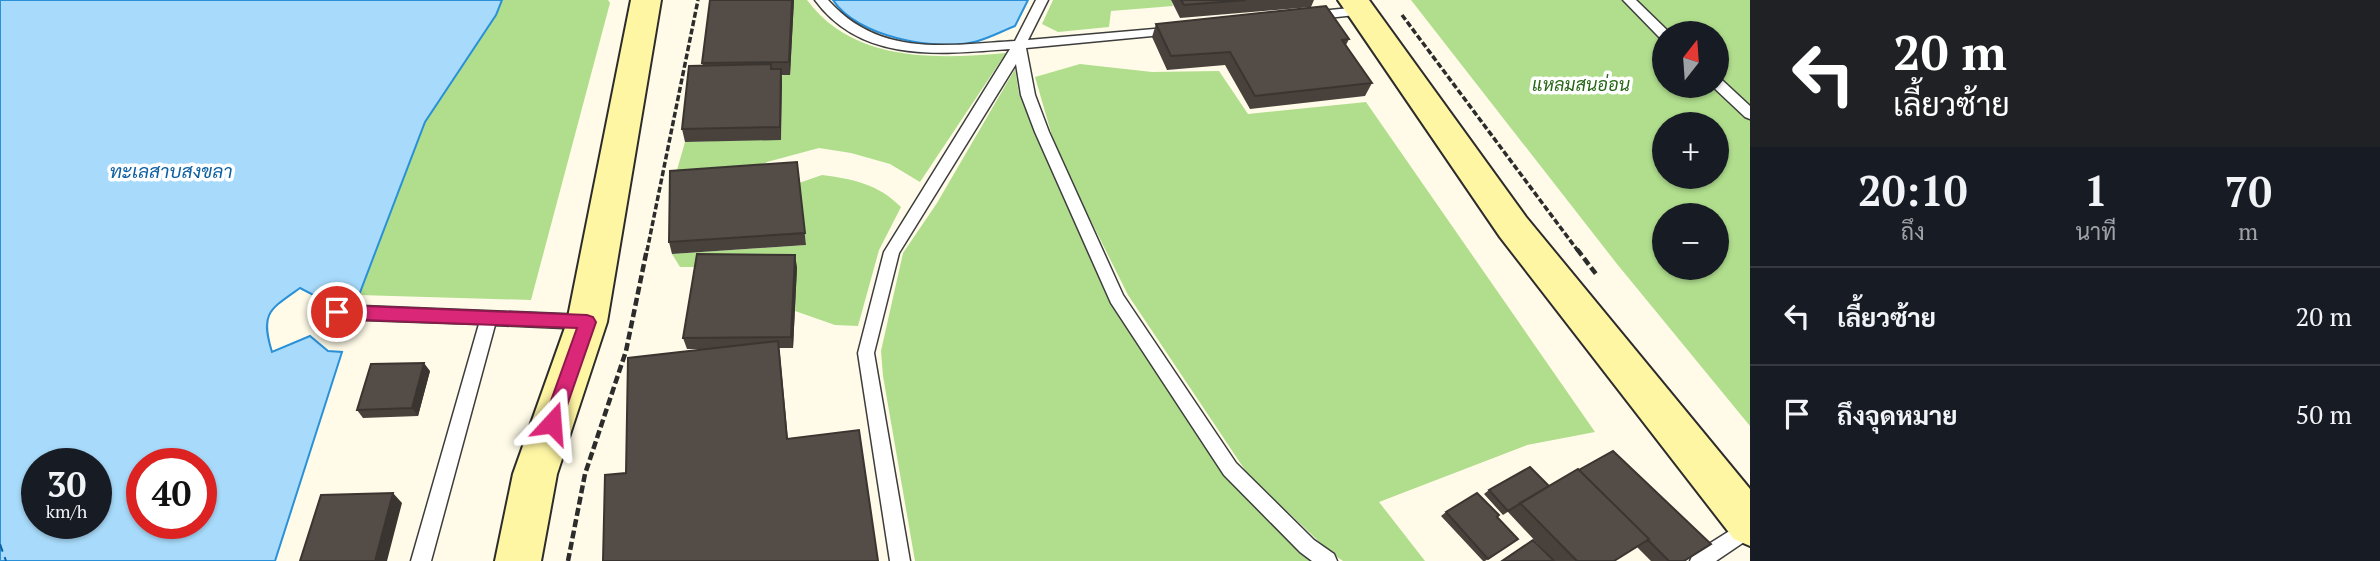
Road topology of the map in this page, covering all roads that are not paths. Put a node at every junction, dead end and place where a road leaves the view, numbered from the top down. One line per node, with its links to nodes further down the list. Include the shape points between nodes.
1 (646, 0): 14 (street)
2 (821, 0): 9 (lane, via 851,27 912,49)
3 (1042, 0): 9 (lane)
4 (1629, 0): 7 (lane)
5 (1356, 5): 6 (lane); 15 (street, via 1513,227)
6 (1292, 18)
7 (1652, 22)
8 (1183, 29): 9 (lane)
9 (1019, 46): 18 (lane, via 892,252 866,353); 19 (lane, via 1028,96 1042,132 1117,298 1230,470)
10 (1729, 94): 11 (lane)
11 (1750, 114)
12 (337, 312): 13 (lane)
13 (489, 318): 14 (lane); 16 (lane)
14 (587, 322): 17 (street, via 535,474)
15 (1750, 525): 20 (lane)
16 (421, 561)
17 (518, 561)
18 (900, 561)
19 (1327, 561)
20 (1700, 561)

